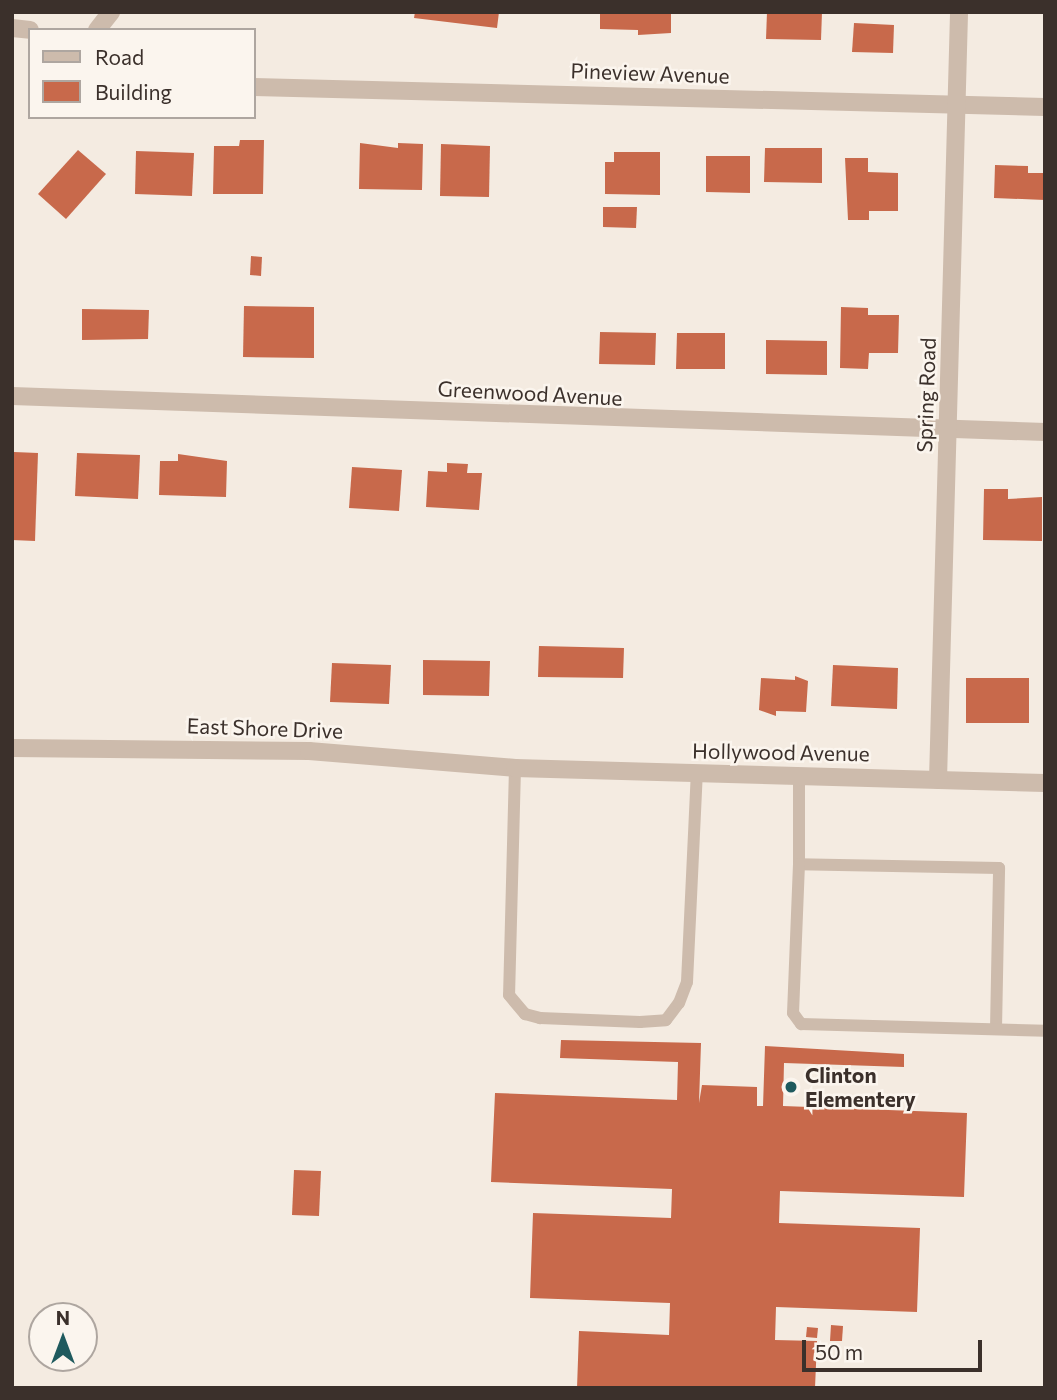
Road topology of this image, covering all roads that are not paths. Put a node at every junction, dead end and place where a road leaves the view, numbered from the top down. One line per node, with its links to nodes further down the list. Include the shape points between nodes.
1 (959, 12): 3 (street, Spring Road)
2 (256, 87): 3 (street, Pineview Avenue)
3 (956, 106): 4 (street, Pineview Avenue); 6 (street, Spring Road)
4 (1045, 107)
5 (12, 396): 6 (street, Greenwood Avenue, via 615,421)
6 (947, 428): 7 (street, Greenwood Avenue); 12 (street, Spring Road)
7 (1045, 432)
8 (12, 748): 9 (street, East Shore Drive, via 309,751)
9 (515, 768): 10 (street, Hollywood Avenue); 10 (lane, via 509,995 525,1013 540,1018 640,1022 666,1020 680,1003 687,982)
10 (697, 773): 11 (street, Hollywood Avenue)
11 (799, 774): 12 (street, Hollywood Avenue); 14 (lane)
12 (938, 780): 13 (street, Hollywood Avenue)
13 (1045, 783)
14 (799, 864): 15 (lane, via 793,1013 801,1024); 15 (lane, via 999,868)
15 (996, 1029): 16 (lane)
16 (1045, 1031)

